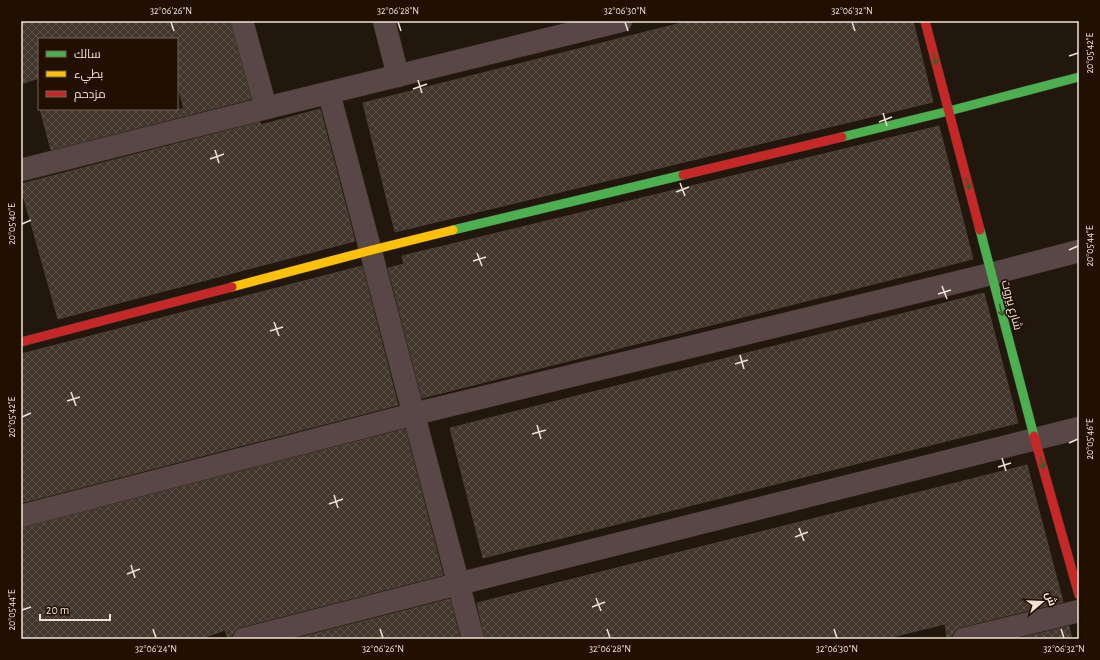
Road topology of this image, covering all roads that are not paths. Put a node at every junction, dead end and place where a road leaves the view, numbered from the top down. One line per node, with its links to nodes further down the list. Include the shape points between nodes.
1 (242, 21): 8 (street)
2 (384, 21): 5 (street)
3 (621, 21): 5 (street)
4 (925, 21): 9 (street, شارع بيروت, one-way to 9)
5 (398, 76): 7 (street)
6 (1079, 77): 9 (street)
7 (329, 92): 8 (street); 11 (street)
8 (266, 108): 10 (street)
9 (949, 111): 11 (street); 13 (street, شارع بيروت, one-way to 13)
10 (21, 170)
11 (372, 250): 14 (street); 15 (street)
12 (1079, 251): 13 (street)
13 (992, 274): 15 (street); 17 (street, شارع بيروت, one-way to 17)
14 (21, 342)
15 (414, 414): 18 (street); 19 (street)
16 (1079, 428): 17 (street)
17 (1035, 439): 19 (street); 20 (street, شارع بيروت, one-way to 20)
18 (21, 516)
19 (458, 584): 22 (street); 23 (street)
20 (1079, 595)
21 (1079, 611): 24 (street)
22 (244, 639)
23 (473, 639)
24 (964, 639)

